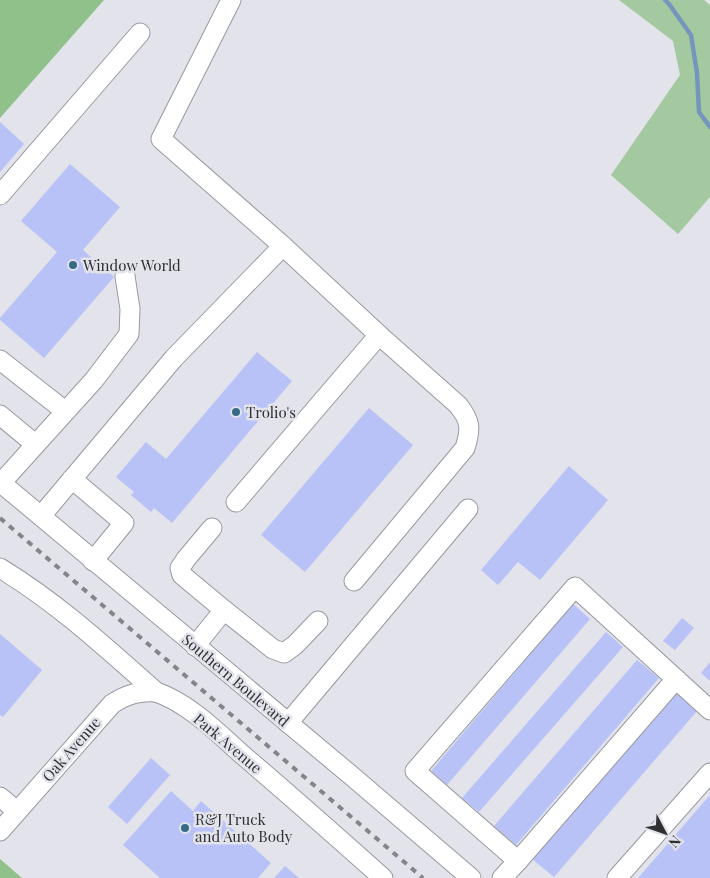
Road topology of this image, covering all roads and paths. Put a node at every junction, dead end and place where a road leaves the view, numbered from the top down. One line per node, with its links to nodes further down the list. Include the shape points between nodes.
1 (231, 0): 4 (street, via 162,139)
2 (140, 33): 3 (street)
3 (0, 195)
4 (283, 246): 6 (street); 11 (street, via 174,358)
5 (126, 276): 8 (street, via 129,334 94,380)
6 (379, 335): 13 (street); 19 (street, via 458,405 467,416 470,432 465,448)
7 (0, 360): 8 (street)
8 (64, 411): 10 (street)
9 (0, 415): 10 (street)
10 (35, 444): 12 (street)
11 (72, 479): 15 (street); 17 (street, via 124,523)
12 (1, 483): 15 (street, Southern Boulevard)
13 (236, 502)
14 (468, 510): 26 (street)
15 (41, 516): 17 (street, Southern Boulevard)
16 (212, 528): 20 (street, via 180,568 182,575)
17 (93, 561): 22 (street, Southern Boulevard)
18 (0, 568): 24 (street, Park Avenue, via 68,614)
19 (354, 581)
20 (224, 610): 21 (street, via 273,649 284,652); 22 (street)
21 (318, 621)
22 (195, 646): 26 (street, Southern Boulevard)
23 (676, 679): 25 (street); 31 (street); 31 (street, via 575,587 415,771)
24 (156, 692): 29 (street, Oak Avenue, via 133,693 112,704); 32 (street, Park Avenue, via 169,696 221,736)
25 (710, 710)
26 (288, 723): 33 (street, Southern Boulevard)
27 (710, 773): 35 (street)
28 (0, 797): 29 (street)
29 (17, 812): 30 (street, Oak Avenue)
30 (0, 831)
31 (518, 861): 34 (street)
32 (383, 878)
33 (471, 878)
34 (502, 878)
35 (617, 878)

